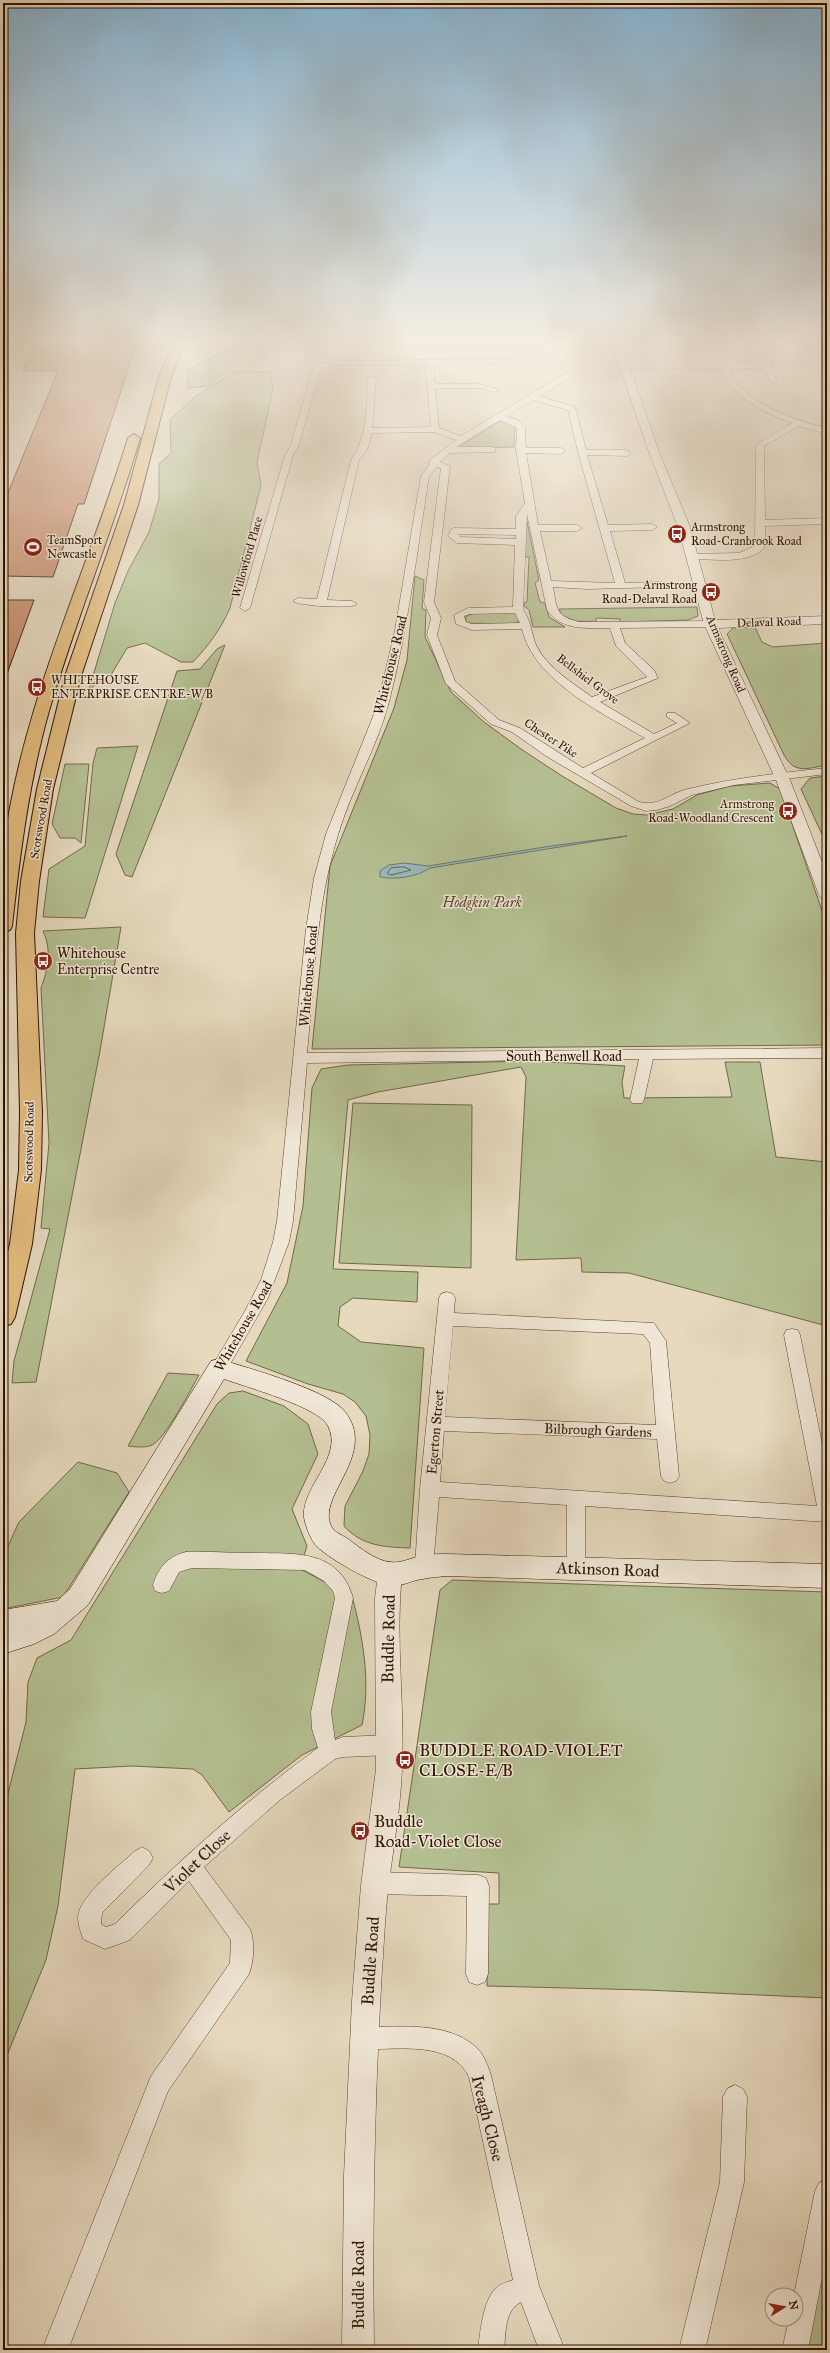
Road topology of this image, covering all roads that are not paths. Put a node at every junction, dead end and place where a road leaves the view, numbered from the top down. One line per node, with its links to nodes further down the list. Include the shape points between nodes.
1 (131, 449): 42 (main road, Scotswood Road, via 41,710 8,878)
2 (146, 449): 48 (main road, Scotswood Road, via 131,505 73,676 45,789 30,881 25,933 31,1112 30,1170 22,1244)
3 (292, 449): 29 (street, Willowford Place)
4 (363, 449): 27 (street, via 355,460)
5 (655, 449): 22 (street, Armstrong Road)
6 (760, 449): 16 (street)
7 (447, 450): 8 (street); 13 (street, Whitehouse Road)
8 (492, 450)
9 (520, 450): 10 (street); 14 (street)
10 (561, 451)
11 (582, 451): 12 (street); 20 (street)
12 (627, 453)
13 (432, 463): 39 (street, Chester Pike, via 446,466 429,602 435,609 437,626 432,635 450,682 495,722 516,730); 45 (street, Whitehouse Road, via 425,476 400,630 383,704 332,834 320,878 312,929)
14 (530, 502): 18 (street); 21 (street, via 521,516)
15 (827, 522): 16 (street)
16 (760, 523): 22 (street, via 760,547 756,552 747,555)
17 (652, 527): 20 (street)
18 (534, 528): 19 (street); 23 (street)
19 (577, 528)
20 (604, 528): 24 (street)
21 (520, 537): 21 (street, via 457,540 453,536 454,531); 30 (street)
22 (694, 556): 32 (street, Armstrong Road)
23 (547, 584): 24 (street); 33 (street, via 552,610 557,617 575,625)
24 (622, 585): 25 (street)
25 (660, 585)
26 (298, 601): 27 (street)
27 (322, 603): 28 (street)
28 (352, 604)
29 (245, 608)
30 (518, 610): 34 (street, Bellshiel Grove, via 523,614); 34 (street, via 468,611 459,615 461,624 472,627)
31 (827, 620): 32 (street, Delaval Road)
32 (710, 624): 33 (street); 40 (street, Armstrong Road)
33 (614, 625): 35 (street, via 620,644 650,672 653,678)
34 (525, 626): 35 (street, Bellshiel Grove, via 534,650 546,666)
35 (592, 701): 37 (street, Bellshiel Grove)
36 (671, 715): 37 (street, via 685,723)
37 (653, 738): 39 (street)
38 (827, 771): 40 (street, Chester Pike)
39 (582, 773): 40 (street, Chester Pike, via 635,804 646,807 666,804 688,792 734,782)
40 (782, 777): 41 (street, Armstrong Road)
41 (826, 889)
42 (3, 926)
43 (827, 1053): 44 (street, South Benwell Road)
44 (647, 1056): 45 (street, South Benwell Road); 46 (street)
45 (301, 1058): 51 (street, Whitehouse Road, via 280,1247 264,1295)
46 (637, 1100)
47 (447, 1298): 49 (street, Egerton Street)
48 (3, 1317)
49 (445, 1319): 52 (street, Egerton Street); 53 (street, Bilbrough Gardens, via 648,1328 658,1341)
50 (792, 1335): 57 (street)
51 (220, 1368): 60 (main road, via 313,1401 335,1415 344,1436 344,1448 341,1460 318,1502 316,1522 320,1532 335,1548); 63 (main road, Whitehouse Road, via 85,1589)
52 (435, 1424): 53 (street, Bilbrough Gardens); 55 (street, Egerton Street)
53 (665, 1432): 54 (street)
54 (670, 1476)
55 (430, 1489): 56 (street); 58 (street, Egerton Street)
56 (576, 1498): 57 (street); 59 (street)
57 (827, 1514)
58 (424, 1567): 59 (main road, Atkinson Road, via 447,1565); 60 (main road, Atkinson Road)
59 (576, 1568): 61 (main road, Atkinson Road)
60 (390, 1574): 66 (street, Buddle Road, via 386,1600)
61 (827, 1576)
62 (162, 1585): 67 (street, via 173,1565 185,1560 301,1561 323,1570 337,1581 344,1598 321,1720)
63 (66, 1609): 64 (main road, Whitehouse Road, via 38,1618); 65 (main road, Whitehouse Road, via 56,1619 33,1633)
64 (3, 1622)
65 (3, 1642)
66 (389, 1745): 67 (street, Violet Close, via 343,1747); 70 (street, Buddle Road, via 387,1796)
67 (329, 1752): 69 (street, Violet Close, via 273,1793)
68 (142, 1858): 69 (street, Violet Close, via 94,1905 89,1916 91,1931 105,1938 122,1932)
69 (190, 1865): 76 (street, via 242,1936 241,1966 159,2084)
70 (375, 1883): 71 (street, via 478,1886); 72 (street, Buddle Road)
71 (477, 1974)
72 (365, 2038): 75 (street, Iveagh Close, via 439,2040 453,2045 470,2058 480,2075); 77 (street, Buddle Road, via 357,2233)
73 (735, 2097): 80 (street, via 732,2182)
74 (827, 2191): 81 (street)
75 (527, 2286): 78 (street, via 505,2297 495,2316); 79 (street, Iveagh Close)
76 (55, 2350)
77 (358, 2350)
78 (491, 2350)
79 (552, 2350)
80 (692, 2350)
81 (795, 2350)

